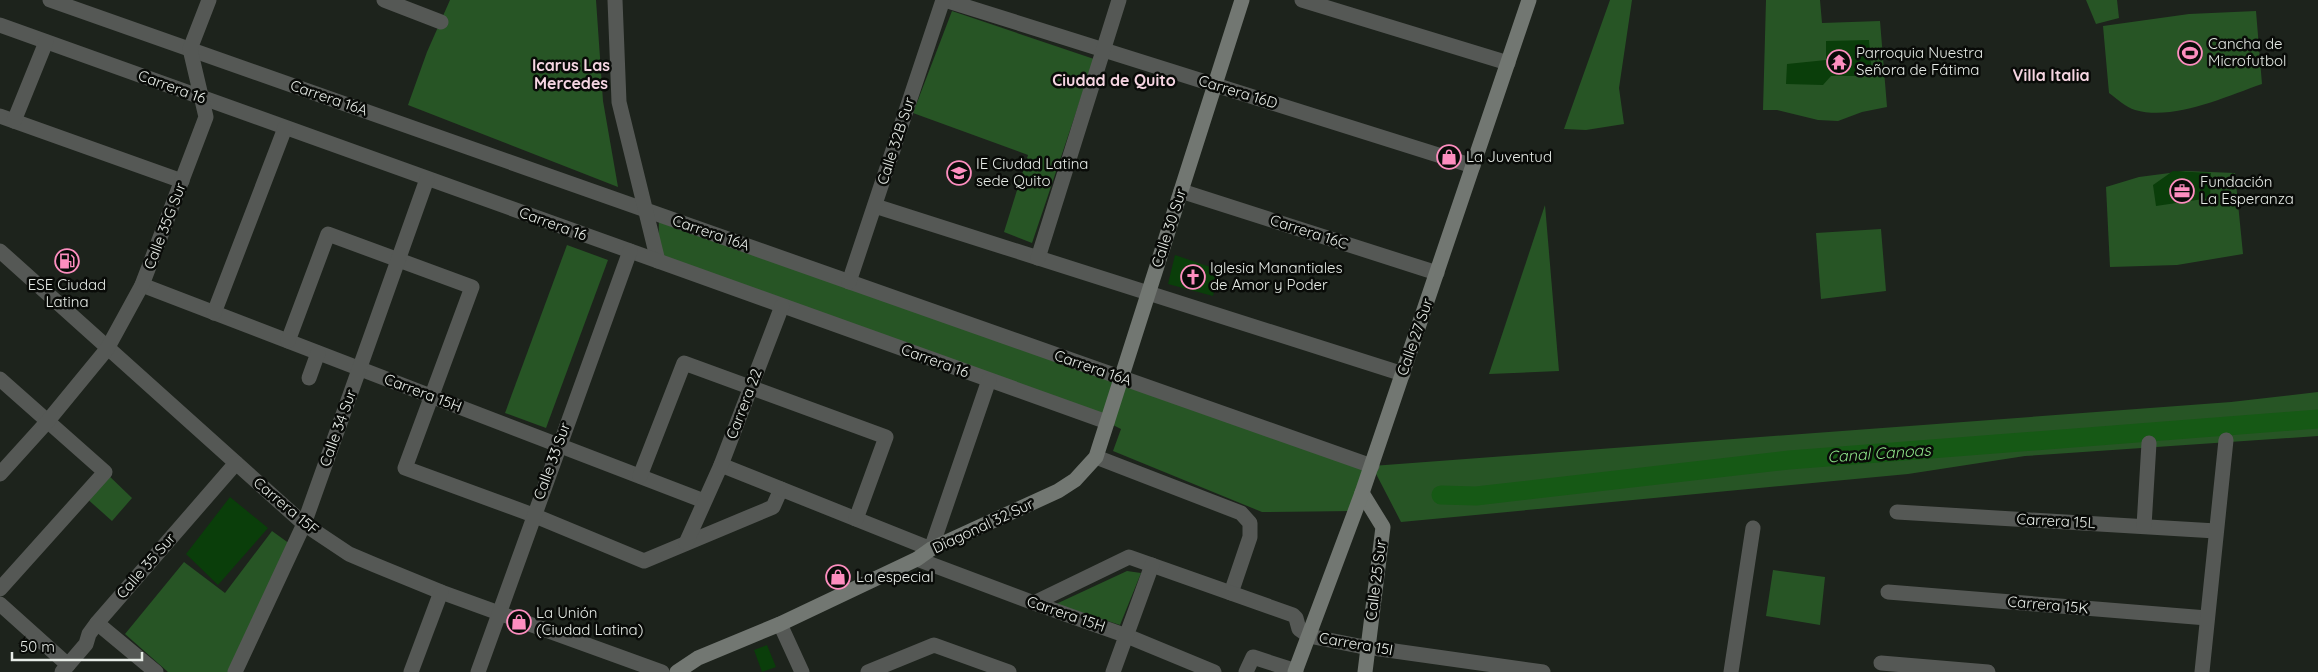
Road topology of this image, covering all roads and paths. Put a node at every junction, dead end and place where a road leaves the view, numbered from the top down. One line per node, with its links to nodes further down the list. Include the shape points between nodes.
1 (50, 0): 13 (street, Carrera 16A)
2 (209, 0): 13 (street)
3 (384, 0): 10 (street)
4 (615, 0): 25 (street, via 619,102)
5 (944, 0): 14 (street, Carrera 16D); 24 (street, Calle 32B Sur)
6 (1119, 0): 14 (street)
7 (1242, 0): 16 (street, Calle 30 Sur)
8 (1302, 0): 15 (street)
9 (1529, 0): 15 (street, Calle 27 Sur)
10 (441, 22)
11 (0, 25): 12 (street, Carrera 16)
12 (46, 42): 17 (street, Carrera 16); 18 (street)
13 (190, 49): 17 (street, Calle 35G Sur); 25 (street, Carrera 16A)
14 (1104, 50): 16 (street, Carrera 16D); 28 (street)
15 (1508, 63): 20 (street, Calle 27 Sur)
16 (1215, 84): 20 (street, Carrera 16D); 23 (street, Calle 30 Sur)
17 (202, 97): 19 (street, Carrera 16); 22 (street, Calle 35G Sur, via 206,117)
18 (7, 119): 22 (street)
19 (285, 128): 21 (street, Carrera 16); 36 (street)
20 (1473, 166): 31 (street, Calle 27 Sur)
21 (427, 178): 27 (street, Carrera 16); 29 (street, Calle 34 Sur)
22 (182, 180): 33 (street, Calle 35G Sur)
23 (1181, 191): 31 (street, Carrera 16C); 34 (street, Calle 30 Sur)
24 (875, 206): 28 (street); 32 (street, Calle 32B Sur)
25 (644, 210): 30 (street); 32 (street, Carrera 16A)
26 (0, 250): 38 (street, Carrera 15F)
27 (630, 251): 30 (street, Carrera 16); 52 (street, Calle 33 Sur)
28 (1038, 258): 34 (street)
29 (398, 260): 37 (street, via 328,234); 40 (street, Calle 34 Sur); 47 (street, via 472,288)
30 (658, 262): 35 (street, Carrera 16)
31 (1437, 273): 41 (street, Calle 27 Sur)
32 (850, 282): 43 (street, Carrera 16A)
33 (142, 285): 36 (street, Carrera 15H); 38 (street, Calle 35G Sur)
34 (1148, 293): 41 (street); 43 (street, Calle 30 Sur)
35 (782, 306): 45 (street, Carrera 16); 46 (street, Carrera 22)
36 (214, 313): 37 (street, Carrera 15H)
37 (288, 341): 39 (street, Carrera 15H)
38 (107, 349): 48 (street, Calle 35G Sur); 54 (street, Carrera 15F)
39 (318, 353): 40 (street, Carrera 15H); 42 (street)
40 (359, 368): 47 (street, Carrera 15H); 65 (street, Calle 34 Sur)
41 (1403, 374): 56 (street, Calle 27 Sur)
42 (309, 378)
43 (1121, 378): 49 (street, Calle 30 Sur); 56 (street, Carrera 16A)
44 (0, 379): 48 (street)
45 (989, 380): 49 (street, Carrera 16); 70 (street)
46 (750, 387): 55 (street, Carrera 22); 58 (street, via 684,363); 64 (street, via 886,437)
47 (432, 396): 52 (street, Carrera 15H); 63 (street, via 405,468)
48 (47, 422): 57 (street, Calle 35G Sur); 73 (street, via 105,472)
49 (1107, 422): 53 (street, Calle 30 Sur)
50 (2226, 440): 68 (street)
51 (2149, 443): 66 (street)
52 (558, 445): 58 (street, Carrera 15H); 63 (street, Calle 33 Sur)
53 (1096, 456): 70 (street, Diagonal 32 Sur, via 1075,480 1058,491); 76 (street, via 1241,513 1250,523 1250,537)
54 (236, 463): 65 (street, Carrera 15F); 81 (street, Calle 35 Sur)
55 (721, 465): 59 (street); 61 (street, Carrera 22)
56 (1372, 466): 60 (street, Calle 27 Sur)
57 (0, 474)
58 (640, 476): 61 (street, Carrera 15H)
59 (781, 489): 64 (street); 69 (street, via 773,507)
60 (1362, 493): 84 (street, Calle 27 Sur); 85 (street, Calle 25 Sur, via 1383,527)
61 (704, 501): 69 (street, Carrera 22)
62 (1897, 512): 66 (street, Carrera 15L)
63 (533, 516): 69 (street, via 644,561); 79 (street, Calle 33 Sur)
64 (856, 519): 70 (street)
65 (304, 524): 74 (street, Carrera 15F, via 349,554); 91 (street, Calle 34 Sur)
66 (2144, 526): 68 (street, Carrera 15L)
67 (1753, 528): 104 (street)
68 (2216, 531): 80 (street)
69 (686, 543)
70 (931, 549): 71 (street, Diagonal 32 Sur)
71 (918, 559): 78 (street, Carrera 15H); 82 (street, Diagonal 32 Sur)
72 (1152, 565): 76 (street, Carrera 15I); 78 (street, Carrera 15I, via 1129,557); 83 (street)
73 (0, 590)
74 (441, 592): 79 (street, Carrera 15F); 92 (street)
75 (1888, 592): 80 (street, Carrera 15K)
76 (1231, 593): 84 (street, Carrera 15I, via 1293,616 1299,629)
77 (0, 604): 87 (street)
78 (1034, 604): 83 (street, Carrera 15H)
79 (498, 613): 93 (street, Calle 33 Sur); 94 (street, Carrera 15F)
80 (2207, 618): 106 (street)
81 (97, 623): 87 (street, Calle 35 Sur, via 86,644); 90 (street)
82 (780, 624): 95 (street, Diagonal 32 Sur, via 698,658); 96 (street)
83 (1127, 636): 88 (street, Carrera 15H); 99 (street)
84 (1309, 636): 85 (street, Carrera 15I); 89 (street, Calle 27 Sur)
85 (1368, 648): 102 (street, Calle 25 Sur); 103 (street, Carrera 15I)
86 (1881, 664): 105 (street)
87 (65, 668)
88 (1194, 668): 100 (street, Carrera 15H)
89 (1296, 671): 101 (street, via 1253,657)
90 (156, 672)
91 (236, 672)
92 (411, 672)
93 (478, 672)
94 (662, 672)
95 (677, 672)
96 (802, 672)
97 (868, 672): 98 (street, via 934,645)
98 (1009, 672)
99 (1113, 672)
100 (1214, 672)
101 (1246, 672)
102 (1365, 672)
103 (1543, 672)
104 (1732, 672)
105 (1988, 672)
106 (2202, 672)

